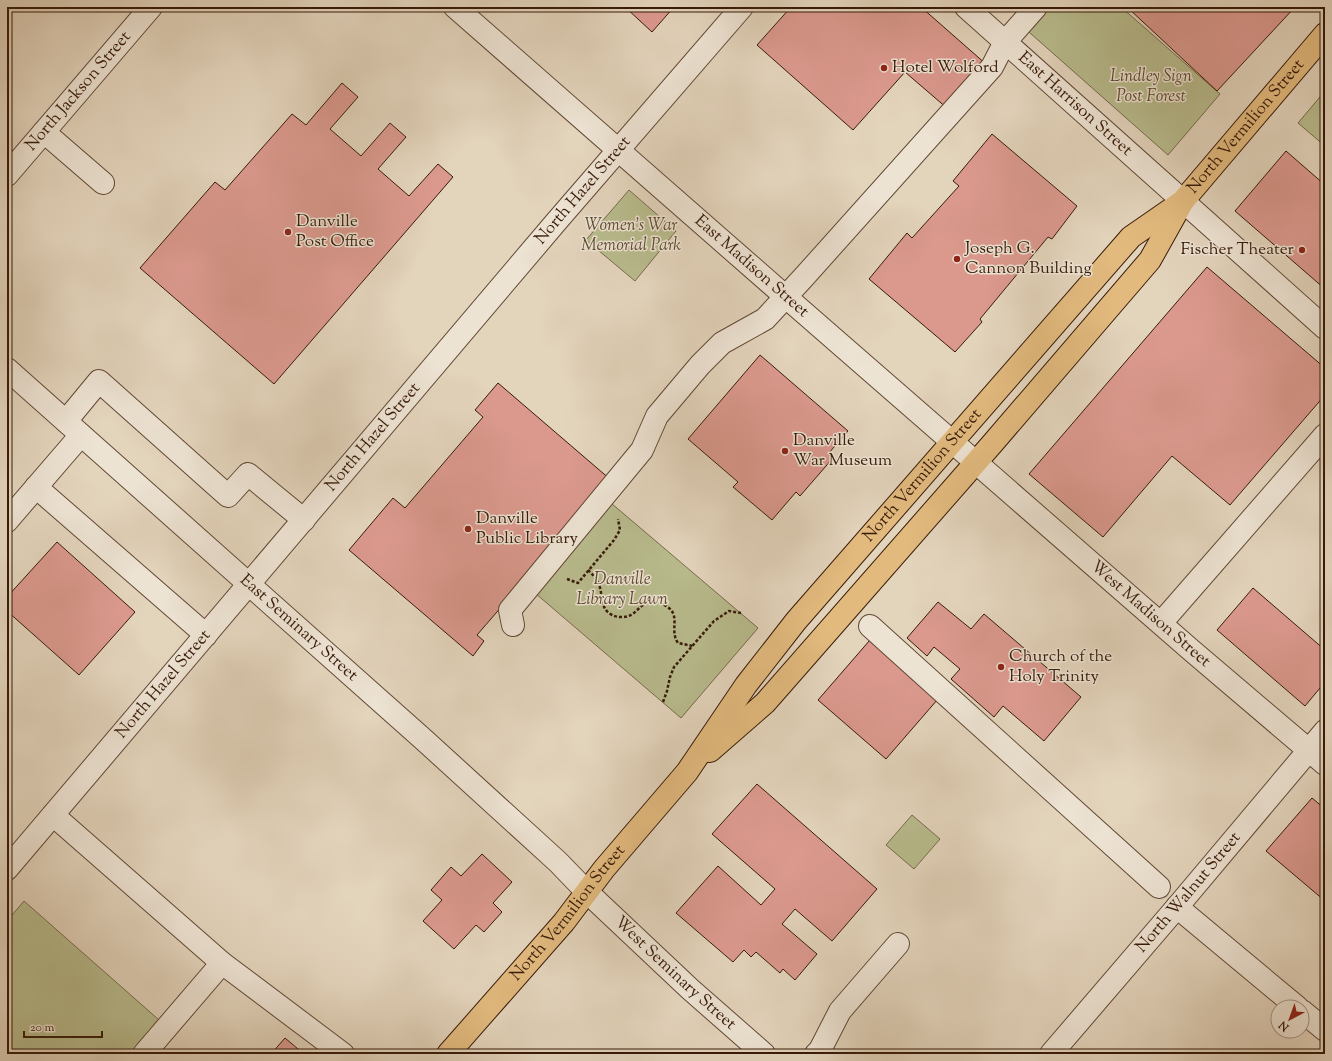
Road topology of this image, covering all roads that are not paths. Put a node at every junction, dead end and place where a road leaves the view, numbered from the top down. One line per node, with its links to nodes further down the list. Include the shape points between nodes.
1 (150, 7): 8 (street, North Jackson Street)
2 (455, 7): 9 (street, East Madison Street)
3 (742, 7): 9 (street, North Hazel Street)
4 (966, 7): 7 (street, East Harrison Street)
5 (1036, 7): 7 (street)
6 (1325, 34): 12 (main road, North Vermilion Street)
7 (1005, 42): 12 (street, East Harrison Street); 13 (street, via 992,67)
8 (44, 132): 10 (street, North Jackson Street); 11 (street)
9 (618, 151): 13 (street, East Madison Street); 22 (street, North Hazel Street)
10 (7, 175)
11 (103, 183)
12 (1183, 201): 14 (street, East Harrison Street); 18 (main road, North Vermilion Street, via 1131,237); 19 (main road, North Vermilion Street, via 1150,260)
13 (786, 297): 18 (street, East Madison Street); 25 (street, via 766,319 722,343 657,416 642,450 510,610)
14 (1325, 328)
15 (7, 369): 16 (street, East Seminary Street)
16 (74, 428): 20 (street); 22 (street, via 99,381 228,496 248,474); 23 (street, East Seminary Street)
17 (1325, 435): 24 (street)
18 (953, 443): 19 (street, East Madison Street); 31 (main road, North Vermilion Street, via 796,621 746,685)
19 (976, 462): 24 (street, West Madison Street); 31 (main road, North Vermilion Street, via 765,703)
20 (36, 487): 21 (street); 27 (street)
21 (7, 520)
22 (304, 520): 23 (street, North Hazel Street)
23 (248, 585): 27 (street, North Hazel Street); 35 (street, East Seminary Street, via 423,739 558,862)
24 (1161, 624): 29 (street, West Madison Street)
25 (513, 625)
26 (870, 626): 34 (street)
27 (206, 635): 32 (street, North Hazel Street)
28 (1325, 730): 29 (street, North Walnut Street)
29 (1309, 750): 30 (street, West Madison Street); 36 (street, North Walnut Street)
30 (1325, 764)
31 (687, 772): 35 (main road, North Vermilion Street)
32 (53, 815): 33 (street, North Hazel Street); 38 (street)
33 (7, 869)
34 (1159, 887)
35 (586, 891): 44 (main road, North Vermilion Street, via 564,922); 45 (street, West Seminary Street, via 690,989)
36 (1177, 907): 39 (street); 47 (street, North Walnut Street)
37 (898, 944): 46 (street, via 840,1011)
38 (222, 963): 42 (street); 43 (street)
39 (1287, 999)
40 (1310, 1018): 41 (street)
41 (1325, 1030)
42 (144, 1054)
43 (343, 1054)
44 (448, 1054)
45 (764, 1054)
46 (816, 1054)
47 (1051, 1054)

